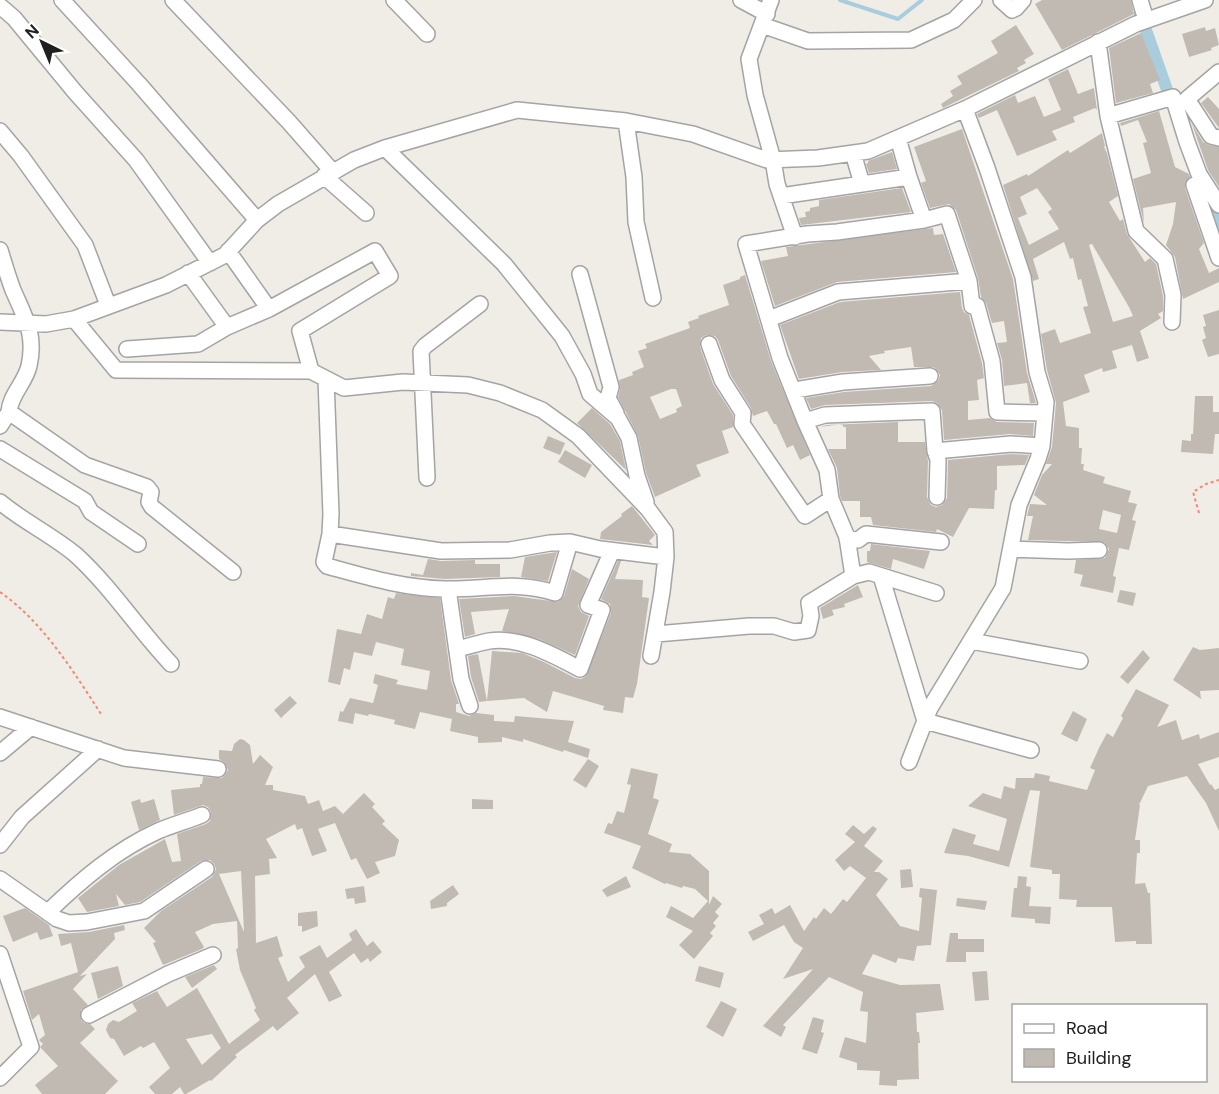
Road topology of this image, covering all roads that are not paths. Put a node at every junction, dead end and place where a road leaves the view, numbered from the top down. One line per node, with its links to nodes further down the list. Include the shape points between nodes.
1 (62, 0): 34 (street)
2 (173, 0): 26 (street, via 289,122)
3 (394, 0): 13 (street)
4 (741, 0): 11 (street)
5 (974, 0): 11 (street, via 954,20 911,40 808,41)
6 (1001, 0): 7 (street, via 1012,10)
7 (1023, 0)
8 (1140, 0): 12 (street)
9 (1205, 0): 12 (street)
10 (0, 6): 40 (street, via 136,160)
11 (767, 13): 25 (street, via 749,59)
12 (1141, 22): 14 (street)
13 (427, 34)
14 (1098, 42): 17 (street); 18 (street)
15 (1219, 72): 16 (street)
16 (1176, 101): 18 (street); 22 (street, via 1211,136); 31 (street, via 1200,174)
17 (965, 109): 21 (street); 62 (street, via 1023,276)
18 (1108, 116): 51 (street, via 1136,231 1165,259 1173,295)
19 (626, 121): 23 (street, via 518,110); 25 (street, via 693,134); 44 (street, via 636,222)
20 (0, 131): 46 (street, via 85,245)
21 (898, 138): 24 (street); 27 (street)
22 (1219, 138)
23 (385, 148): 26 (street); 63 (street, via 504,264 562,336 590,394)
24 (853, 153): 25 (street); 28 (street)
25 (773, 160): 30 (street)
26 (328, 174): 32 (street); 34 (street)
27 (909, 177): 28 (street); 35 (street)
28 (862, 184): 30 (street)
29 (1194, 185): 33 (street)
30 (781, 196): 36 (street)
31 (1219, 205)
32 (366, 213)
33 (1210, 214): 39 (street)
34 (257, 220): 38 (street)
35 (924, 220): 36 (street); 43 (street, via 947,214)
36 (795, 237): 49 (street, via 746,244)
37 (0, 250): 52 (street)
38 (228, 251): 40 (street); 47 (street)
39 (1219, 258)
40 (210, 263): 41 (street)
41 (188, 273): 46 (street); 53 (street)
42 (580, 274): 63 (street, via 610,387 608,398)
43 (969, 281): 49 (street, via 838,292); 62 (street, via 972,306 977,306 992,361 997,412)
44 (653, 298)
45 (480, 304): 59 (street, via 425,346 421,356)
46 (108, 305): 48 (street)
47 (269, 309): 53 (street); 56 (street, via 375,251 390,276 300,331)
48 (74, 319): 52 (street); 56 (street, via 116,370)
49 (769, 319): 60 (street, via 780,358)
50 (0, 321): 52 (street)
51 (1172, 322)
52 (29, 324): 61 (street, via 30,364)
53 (227, 327): 55 (street, via 198,344)
54 (709, 344): 71 (street, via 722,380 742,413 742,424 805,516)
55 (127, 350)
56 (311, 371): 58 (street)
57 (930, 376): 60 (street, via 843,382)
58 (326, 379): 59 (street, via 344,388); 74 (street)
59 (423, 383): 69 (street); 73 (street, via 468,385 542,410 578,436)
60 (795, 390): 64 (street)
61 (9, 412): 65 (street); 83 (street, via 85,465 147,487 152,507)
62 (1045, 412): 66 (street)
63 (618, 418): 73 (street, via 629,438)
64 (805, 421): 68 (street, via 825,415 932,411); 71 (street, via 827,470)
65 (0, 426)
66 (1042, 446): 68 (street, via 1011,444); 79 (street, via 1019,505)
67 (0, 449): 78 (street, via 85,501 91,513)
68 (935, 451): 70 (street)
69 (427, 478)
70 (937, 498)
71 (831, 499): 75 (street)
72 (0, 502): 93 (street, via 76,556)
73 (648, 509): 82 (street, via 665,532)
74 (330, 534): 76 (street, via 441,551 510,550); 86 (street, via 324,562 327,566 405,587)
75 (848, 538): 77 (street, via 858,540 866,534); 84 (street)
76 (570, 542): 81 (street); 86 (street, via 555,593 527,585)
77 (941, 542)
78 (138, 544)
79 (1012, 549): 80 (street); 89 (street, via 1003,588)
80 (1099, 550)
81 (612, 551): 82 (street); 90 (street, via 588,605 602,610 580,669 532,646 491,641)
82 (666, 557): 88 (street)
83 (233, 572)
84 (853, 576): 85 (street, via 869,572); 88 (street, via 809,603 812,616 808,630 748,626)
85 (881, 576): 87 (street); 96 (street)
86 (448, 589): 90 (street)
87 (936, 593)
88 (656, 634): 91 (street)
89 (971, 641): 92 (street); 96 (street)
90 (457, 649): 94 (street)
91 (651, 656)
92 (1080, 661)
93 (171, 664)
94 (470, 706)
95 (0, 717): 97 (street)
96 (925, 721): 99 (street); 101 (street)
97 (31, 727): 98 (street); 100 (street)
98 (98, 749): 102 (street, via 124,758); 104 (street, via 22,817)
99 (1031, 750)
100 (0, 753)
101 (909, 762)
102 (218, 770)
103 (202, 815): 107 (street, via 157,831 119,853)
104 (0, 845)
105 (206, 869): 107 (street, via 135,914 69,923)
106 (0, 879): 107 (street)
107 (48, 912)
108 (0, 954): 111 (street, via 31,1047)
109 (213, 955): 110 (street)
110 (89, 1015)
111 (0, 1078)

